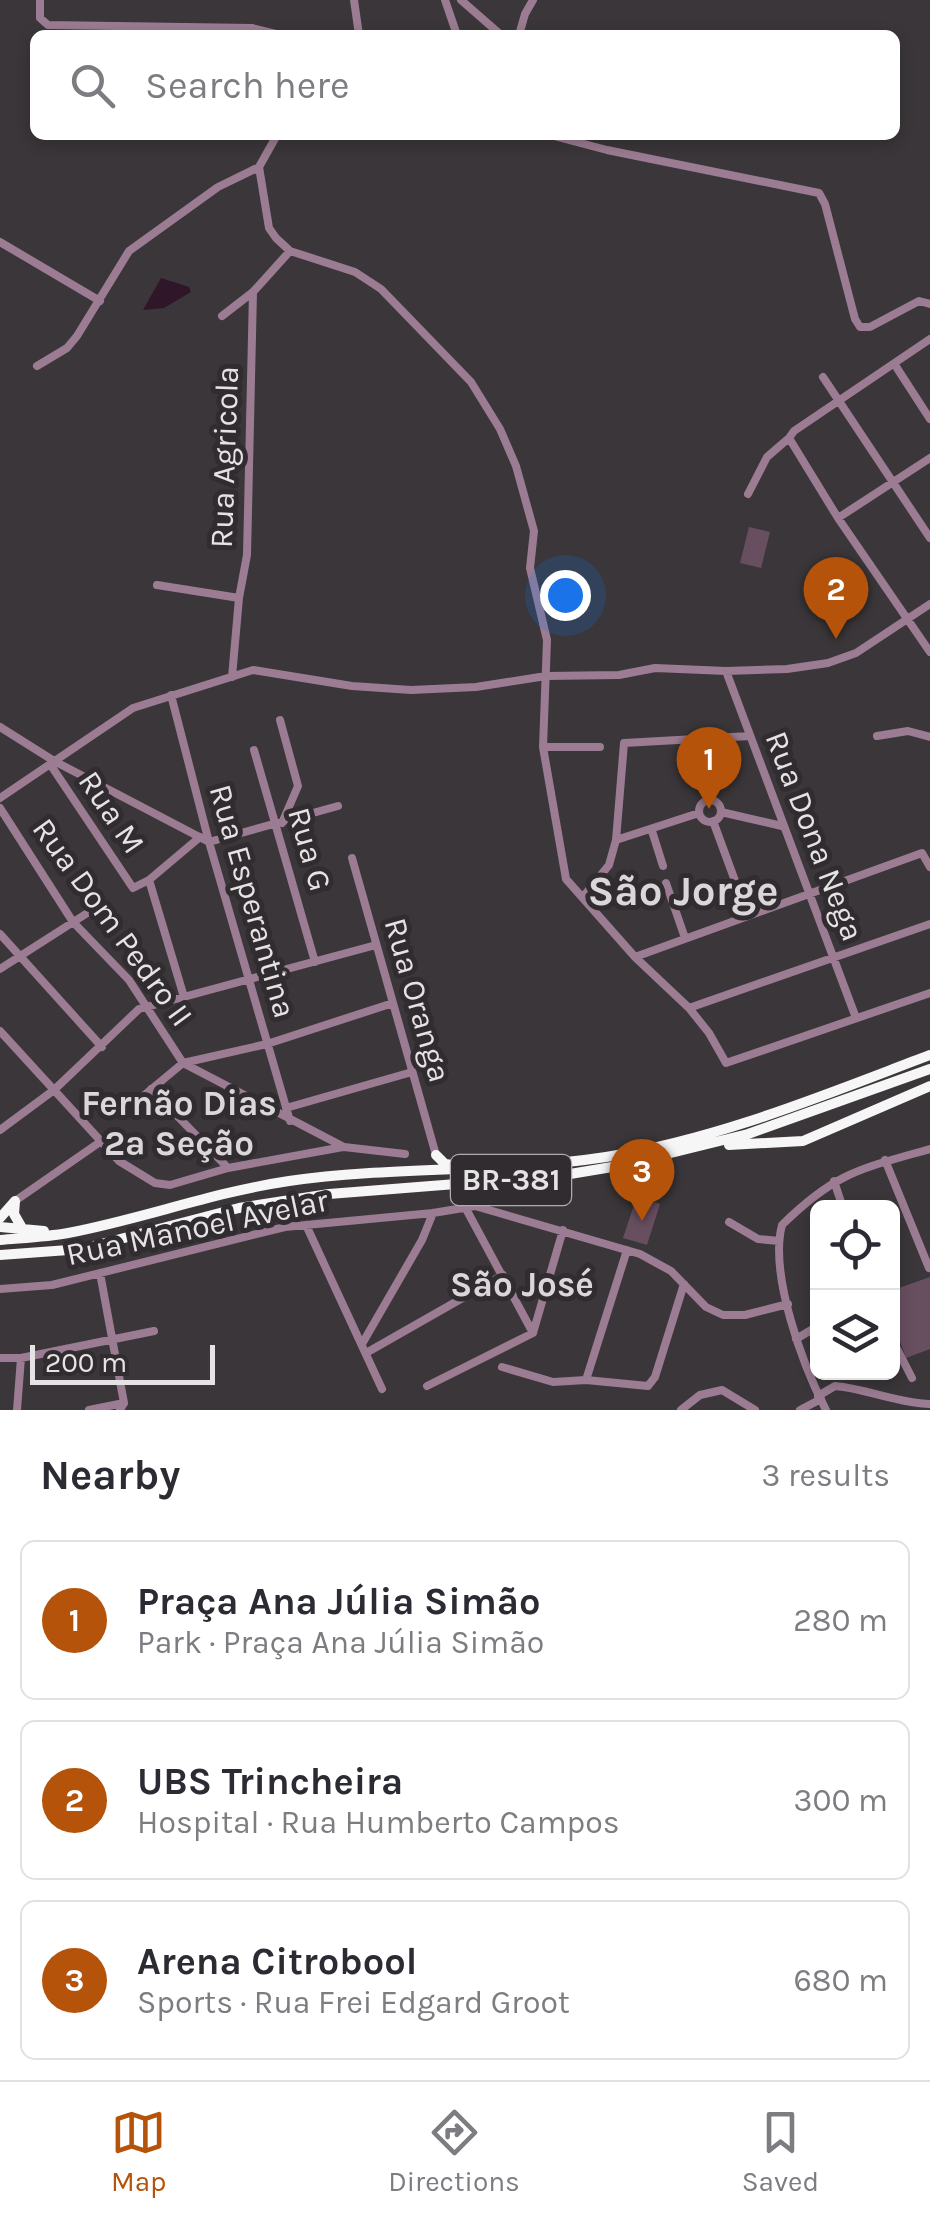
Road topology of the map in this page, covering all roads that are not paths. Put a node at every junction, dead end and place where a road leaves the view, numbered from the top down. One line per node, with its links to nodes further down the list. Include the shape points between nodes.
1 (40, 0): 6 (street, via 40,18 48,25)
2 (354, 0): 7 (street)
3 (446, 0): 8 (street)
4 (461, 0): 9 (street)
5 (533, 0): 10 (street)
6 (260, 30)
7 (358, 30)
8 (455, 30)
9 (495, 30)
10 (520, 30)
11 (274, 140): 13 (street)
12 (565, 140): 18 (street, via 819,193 860,327 919,301)
13 (259, 167): 15 (street, via 269,228); 17 (street, via 218,187 129,252)
14 (0, 242): 17 (street)
15 (290, 251): 16 (street); 38 (street, via 369,280 482,397 531,514 530,568 548,640)
16 (253, 292): 19 (street); 33 (street, Rua Agricola, via 247,554)
17 (100, 300): 22 (street, via 67,348)
18 (929, 303)
19 (222, 316)
20 (930, 339): 21 (street)
21 (895, 365): 24 (street); 25 (street)
22 (37, 366)
23 (822, 376): 24 (street)
24 (840, 401): 26 (street); 28 (street)
25 (930, 418)
26 (789, 438): 29 (street, via 768,457); 30 (street)
27 (930, 458): 28 (street)
28 (893, 483): 30 (street); 31 (street)
29 (748, 494)
30 (838, 518): 35 (street)
31 (930, 538)
32 (158, 586): 33 (street)
33 (239, 598): 39 (street, Rua Agricola)
34 (930, 604): 35 (street)
35 (908, 618): 36 (street); 37 (street, via 828,664)
36 (930, 652)
37 (726, 671): 38 (street); 43 (street, Rua Dona Nega)
38 (546, 676): 39 (street, via 411,690 253,670); 46 (street)
39 (232, 677): 40 (street)
40 (171, 695): 49 (street, via 133,708); 59 (street, Rua Esperantina)
41 (280, 720): 56 (street, via 298,786)
42 (0, 727): 49 (street)
43 (750, 736): 57 (street, Rua Dona Nega); 60 (street, via 626,742)
44 (878, 736): 45 (street, via 908,731)
45 (930, 737)
46 (543, 747): 47 (street); 67 (street, via 562,866)
47 (600, 747)
48 (254, 750): 56 (street, Rua G)
49 (52, 763): 50 (street); 59 (street); 64 (street, Rua M, via 133,888)
50 (0, 798)
51 (338, 806): 56 (street)
52 (0, 808): 70 (street, Rua Dom Pedro II)
53 (720, 812): 54 (street, via 708,800); 55 (street); 57 (street)
54 (699, 813): 55 (street); 58 (street)
55 (713, 821): 69 (street)
56 (280, 824): 59 (street); 78 (street, Rua G)
57 (782, 826): 66 (street, Rua Dona Nega)
58 (652, 831): 60 (street); 62 (street)
59 (204, 840): 64 (street); 80 (street, Rua Esperantina)
60 (616, 840): 67 (street, via 608,865)
61 (352, 858): 74 (street, Rua Oranga)
62 (662, 866)
63 (930, 867): 66 (street, via 922,853)
64 (149, 880): 82 (street)
65 (666, 884): 73 (street)
66 (812, 894): 69 (street); 76 (street, Rua Dona Nega)
67 (583, 897): 75 (street)
68 (102, 903): 70 (street)
69 (748, 916): 73 (street)
70 (74, 922): 77 (street); 84 (street, Rua Dom Pedro II)
71 (930, 924): 76 (street)
72 (0, 934): 77 (street)
73 (685, 938): 75 (street)
74 (376, 945): 78 (street); 83 (street, Rua Oranga)
75 (635, 957): 85 (street)
76 (834, 957): 85 (street); 86 (street, Rua Dona Nega)
77 (20, 958): 79 (street); 89 (street)
78 (315, 962): 80 (street)
79 (0, 969)
80 (248, 981): 82 (street); 88 (street, Rua Esperantina)
81 (930, 993): 86 (street)
82 (184, 997): 84 (street)
83 (393, 1003): 88 (street); 93 (street, Rua Oranga)
84 (148, 1008): 89 (street, via 139,1009); 91 (street, Rua Dom Pedro II)
85 (689, 1008): 86 (street, via 726,1063)
86 (856, 1018)
87 (0, 1031): 96 (street)
88 (267, 1044): 91 (street); 98 (street, Rua Esperantina)
89 (102, 1047): 96 (street)
90 (930, 1053): 108 (highway, BR-381, via 687,1141 580,1160)
91 (183, 1062): 95 (street); 99 (street, Rua Dom Pedro II)
92 (930, 1069): 105 (highway, BR-381)
93 (412, 1072): 98 (street); 106 (street, Rua Oranga)
94 (930, 1086): 105 (highway, via 803,1141)
95 (151, 1089): 97 (street); 109 (street)
96 (54, 1090): 100 (street); 101 (street)
97 (130, 1107)
98 (286, 1108): 99 (street, Rua Esperantina)
99 (290, 1120): 102 (street, Rua Dom Pedro II)
100 (0, 1130)
101 (100, 1142): 109 (street, via 155,1183); 112 (street)
102 (344, 1147): 104 (street, Rua Dom Pedro II); 109 (street)
103 (930, 1148): 107 (street)
104 (405, 1154)
105 (674, 1154): 125 (highway, BR-381, via 558,1176 277,1201 82,1249)
106 (436, 1155): 108 (highway, via 444,1164)
107 (885, 1160): 110 (street); 126 (street)
108 (469, 1166): 121 (highway, BR-381, via 277,1183)
109 (228, 1168)
110 (834, 1181): 111 (street); 123 (street, via 782,1225)
111 (840, 1200)
112 (16, 1201): 115 (highway); 119 (highway, via 15,1221)
113 (465, 1207): 114 (street, Rua Manoel Avelar); 120 (street); 128 (street)
114 (434, 1213): 117 (street, Rua Manoel Avelar); 137 (street)
115 (0, 1218)
116 (729, 1222): 123 (street, via 758,1239)
117 (306, 1225): 127 (street, Rua Manoel Avelar); 137 (street)
118 (0, 1227): 119 (highway)
119 (22, 1229): 121 (highway)
120 (562, 1230): 124 (street); 134 (street)
121 (64, 1233): 122 (highway, BR-381)
122 (0, 1240)
123 (779, 1241): 131 (street)
124 (626, 1250): 129 (street); 143 (street)
125 (0, 1255)
126 (930, 1268)
127 (100, 1273): 130 (street, Rua Manoel Avelar); 135 (street)
128 (503, 1276): 134 (street); 137 (street)
129 (684, 1284): 131 (street, via 723,1315); 143 (street, via 648,1386)
130 (0, 1289)
131 (788, 1304): 136 (street)
132 (154, 1331): 135 (street)
133 (810, 1331): 136 (street)
134 (533, 1333): 144 (street)
135 (112, 1337): 140 (street); 148 (street)
136 (796, 1339): 146 (street)
137 (364, 1349): 145 (street)
138 (900, 1355): 142 (street)
139 (0, 1358): 140 (street)
140 (21, 1358): 149 (street)
141 (502, 1367): 143 (street, via 553,1382)
142 (912, 1378)
143 (586, 1380)
144 (427, 1386)
145 (382, 1389)
146 (818, 1395): 147 (street, via 835,1386); 153 (street); 154 (street)
147 (930, 1404)
148 (122, 1407): 150 (street)
149 (16, 1410)
150 (89, 1410)
151 (682, 1410): 152 (street, via 700,1395 722,1390)
152 (755, 1410)
153 (800, 1410)
154 (826, 1410)

